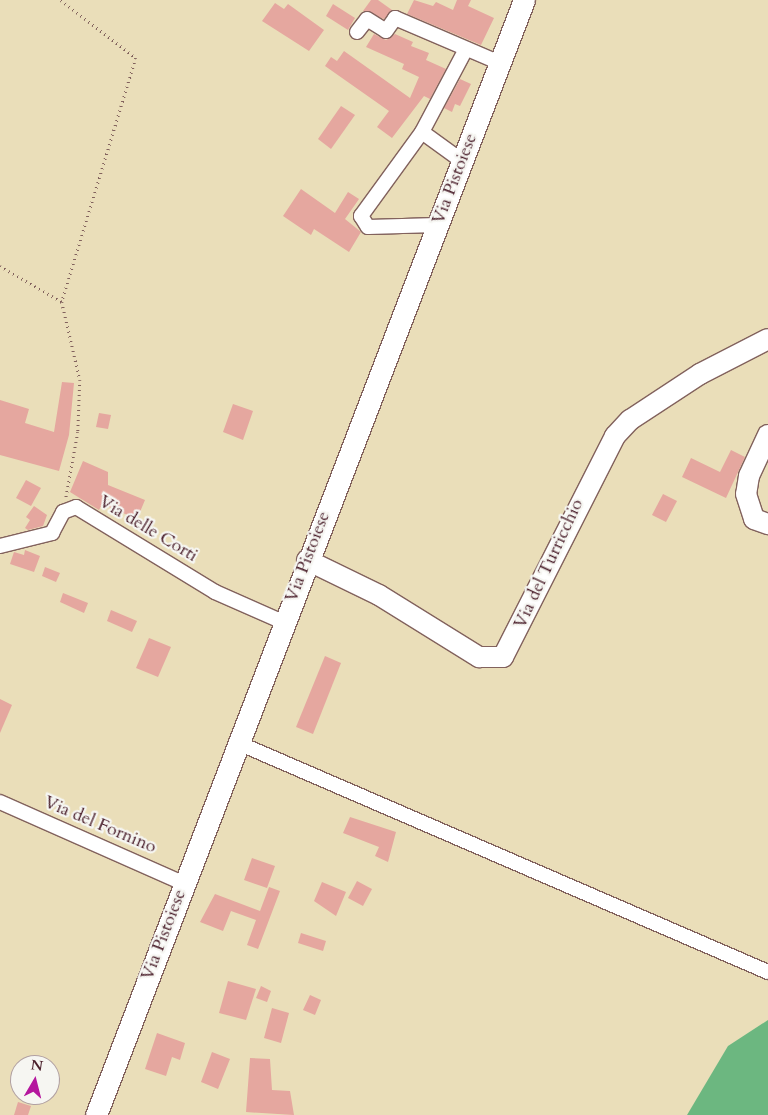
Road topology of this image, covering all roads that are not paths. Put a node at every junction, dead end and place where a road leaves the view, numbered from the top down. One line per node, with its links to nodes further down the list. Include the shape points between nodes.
1 (524, 0): 4 (main road, Via Pistoiese)
2 (357, 32): 3 (street, via 367,19 386,31 395,18)
3 (466, 50): 4 (street); 5 (street)
4 (500, 63): 6 (main road, Via Pistoiese)
5 (422, 132): 6 (street); 7 (street, via 361,216 368,226)
6 (462, 161): 7 (main road, Via Pistoiese)
7 (437, 225): 12 (main road, Via Pistoiese)
8 (768, 339): 12 (street, Via del Turricchio, via 700,374 630,420 615,436 503,657 479,657 379,595)
9 (768, 435): 10 (street, via 749,476 746,494 754,519)
10 (768, 524)
11 (0, 546): 13 (street, Via delle Corti, via 52,533 64,512 76,507 215,592)
12 (307, 560): 13 (main road, Via Pistoiese)
13 (283, 622): 14 (main road, Via Pistoiese)
14 (236, 742): 16 (main road, Via Pistoiese); 17 (street)
15 (0, 802): 16 (street, Via del Fornino)
16 (183, 883): 18 (main road, Via Pistoiese)
17 (768, 972)
18 (96, 1115)

